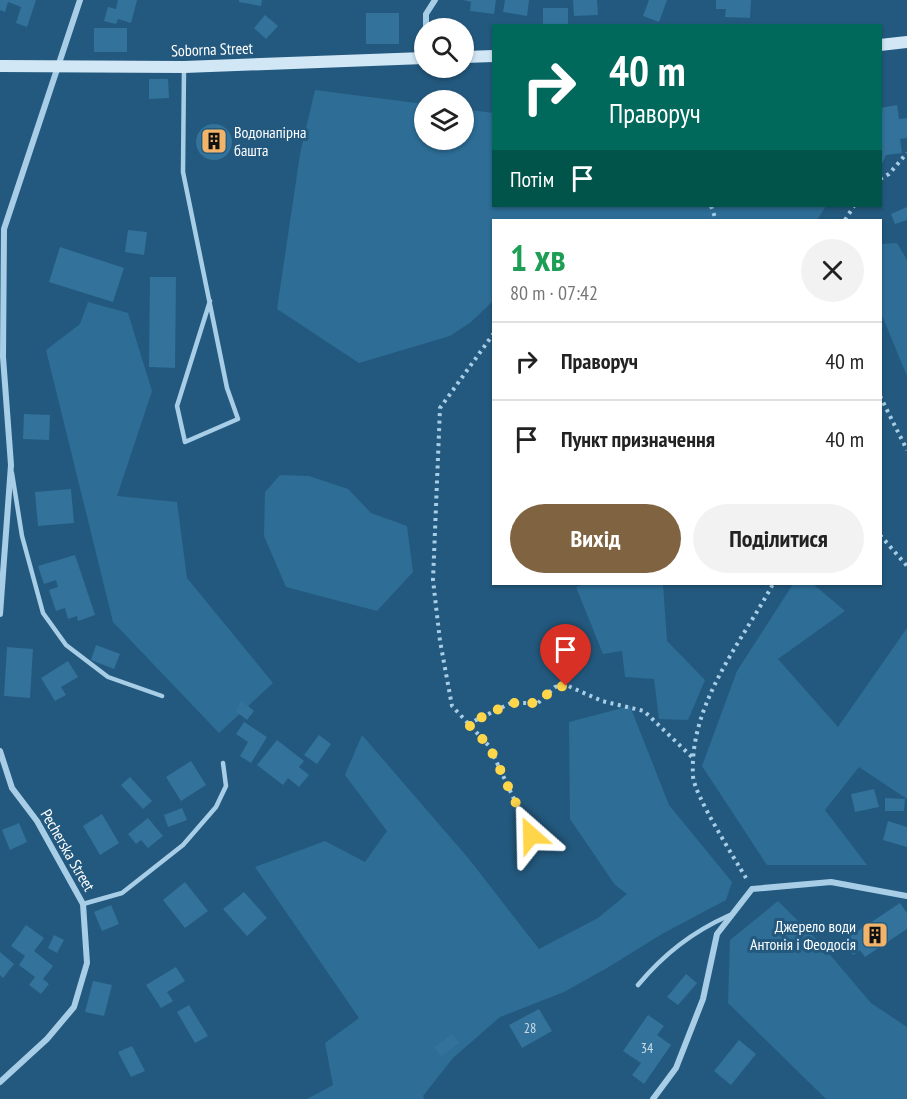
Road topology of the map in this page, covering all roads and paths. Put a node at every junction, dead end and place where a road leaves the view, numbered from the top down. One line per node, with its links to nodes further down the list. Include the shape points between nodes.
1 (80, 0): 10 (street)
2 (435, 0): 3 (street)
3 (426, 18)
4 (907, 42): 5 (main road)
5 (882, 45)
6 (492, 56): 7 (main road)
7 (474, 57)
8 (414, 58): 11 (main road, Soborna Street)
9 (0, 66): 10 (main road, Soborna Street)
10 (56, 66): 11 (main road, Soborna Street); 18 (street, via 4,229 3,357)
11 (184, 67): 14 (lane, via 183,172)
12 (907, 153): 13 (path)
13 (882, 178)
14 (210, 301): 14 (lane, via 227,388 238,419 185,442 177,406)
15 (492, 336): 24 (path, via 440,408 433,580 452,706)
16 (882, 400): 17 (path)
17 (907, 450)
18 (11, 465): 22 (street); 23 (lane, via 22,536 43,613 66,645 108,677)
19 (882, 537): 20 (path)
20 (907, 566)
21 (772, 585): 26 (path, via 719,674 698,733)
22 (0, 614)
23 (162, 696)
24 (468, 724): 26 (path, via 511,703 538,703 555,687 566,686 602,701 644,711); 28 (path, via 489,746 531,835)
25 (0, 752): 31 (street, Pecherska Street, via 12,788 37,821)
26 (695, 759): 29 (path, via 693,778 716,827)
27 (223, 763): 31 (lane, via 226,786 216,807 183,845 122,893)
28 (544, 845)
29 (753, 889): 30 (street, via 831,882); 32 (street)
30 (907, 896)
31 (83, 904): 34 (street, Pecherska Street, via 87,963 74,1007 47,1039)
32 (732, 914): 33 (lane, via 682,940); 35 (street, via 717,934 703,999 676,1068)
33 (638, 985)
34 (0, 1082)
35 (654, 1099)

